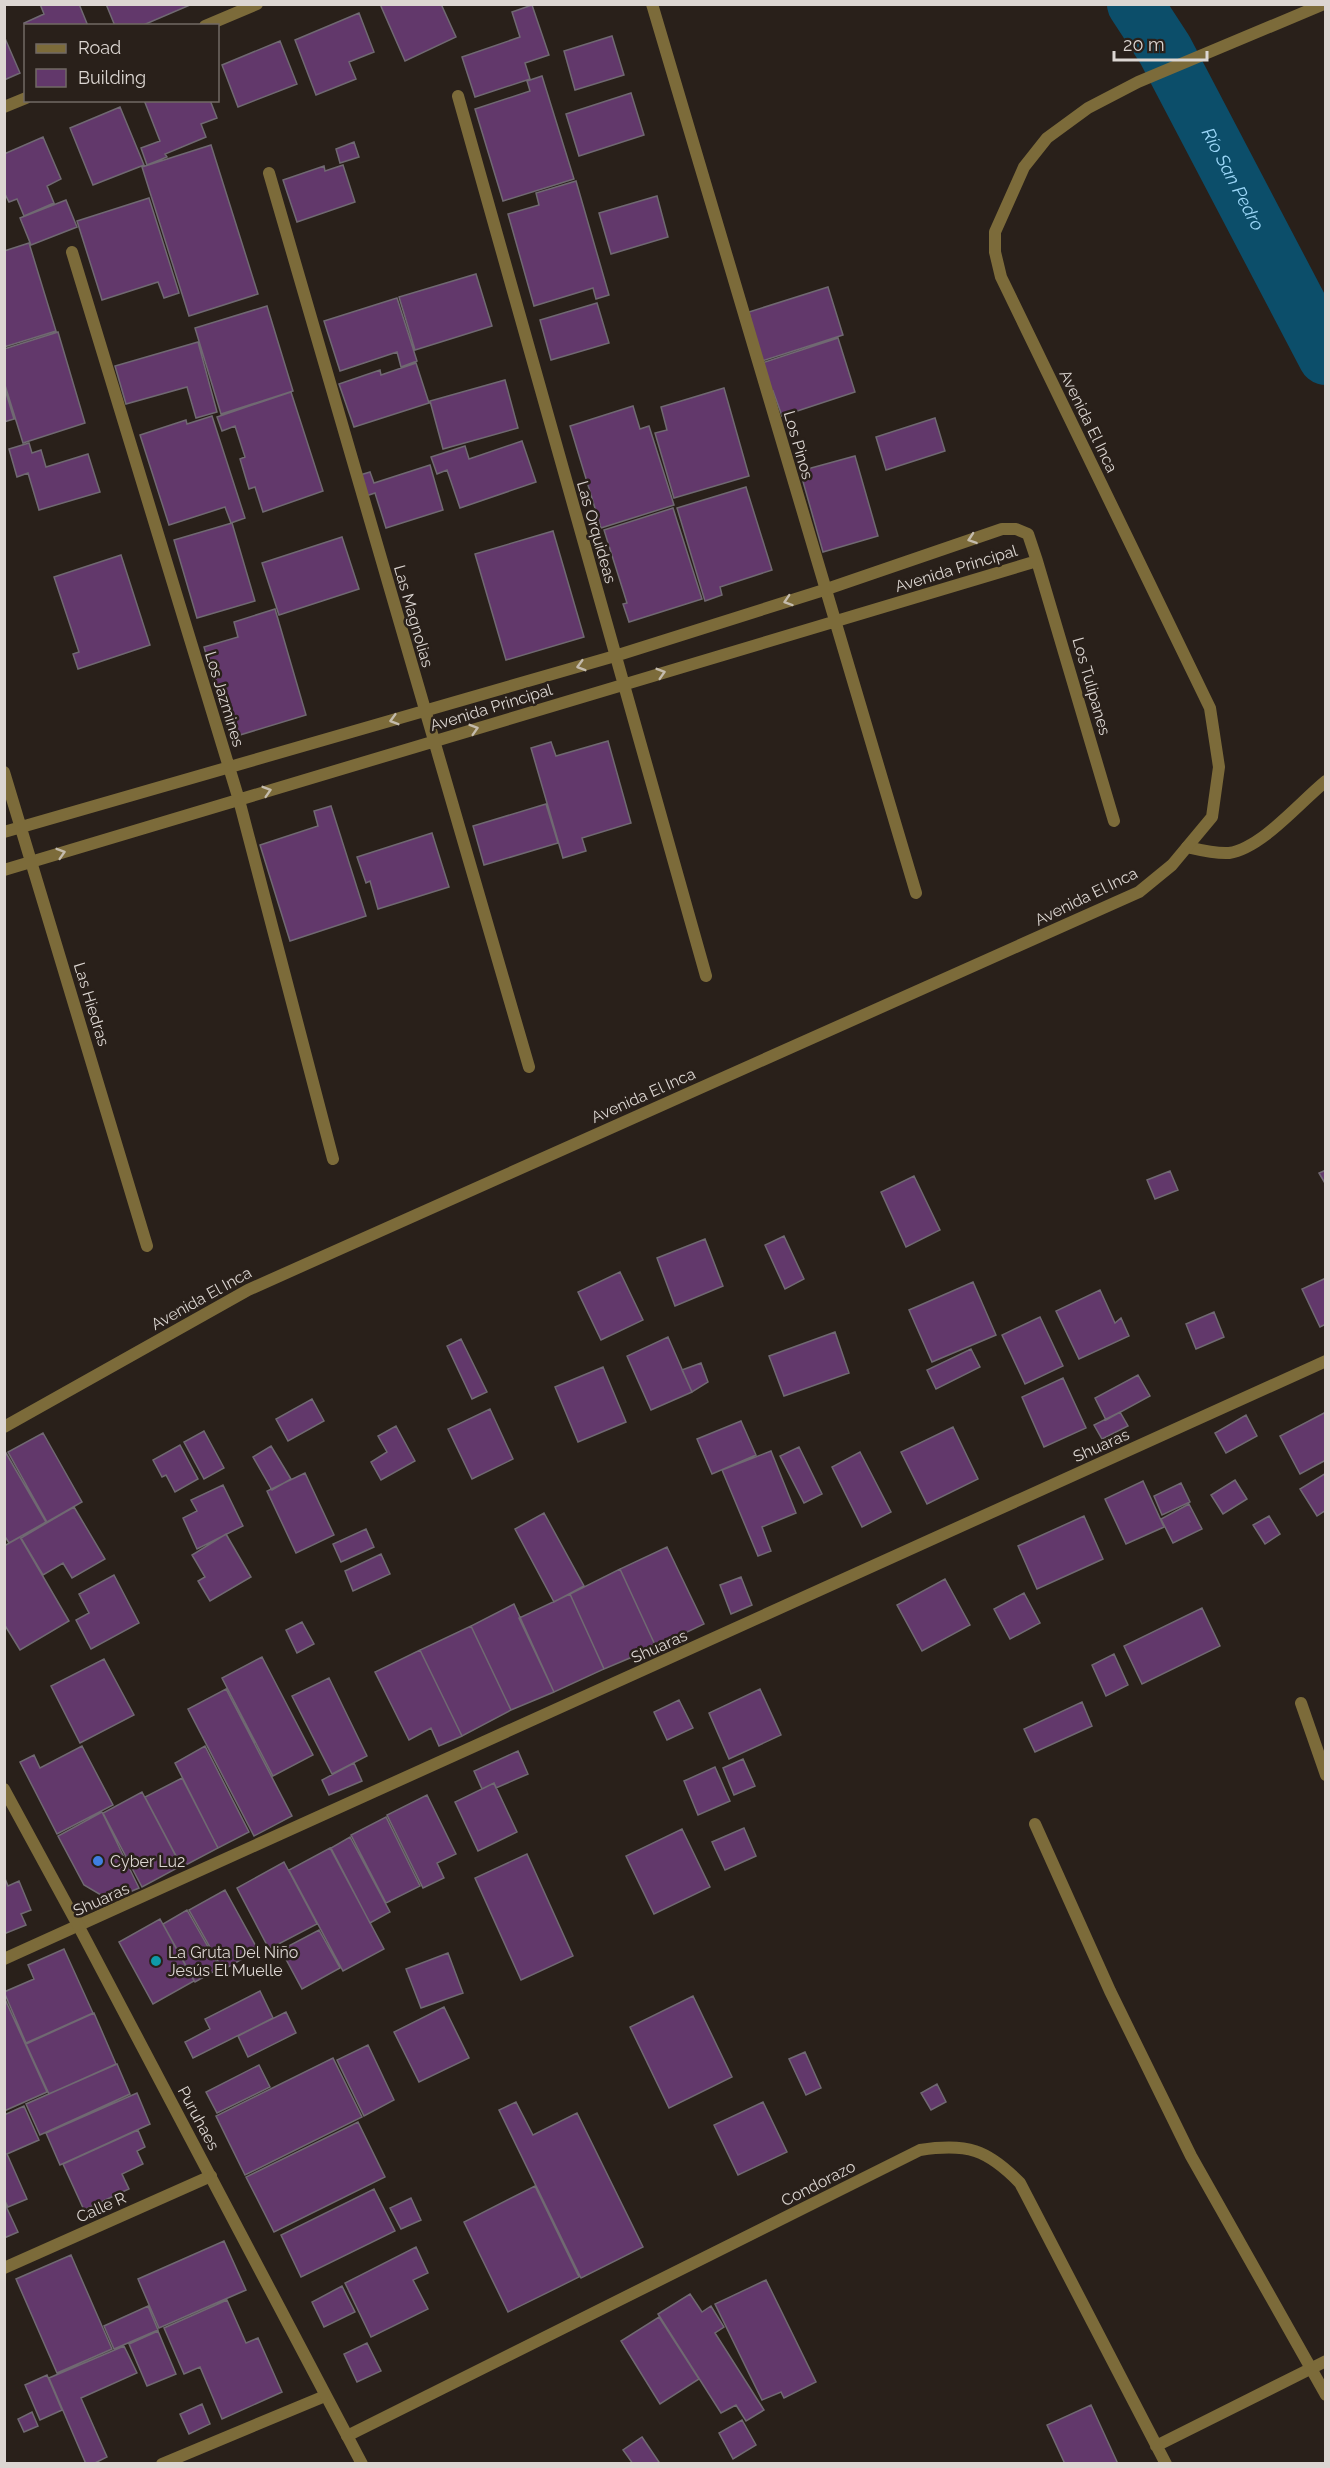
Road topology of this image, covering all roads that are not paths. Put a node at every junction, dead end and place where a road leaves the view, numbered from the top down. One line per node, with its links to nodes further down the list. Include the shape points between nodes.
1 (257, 4): 4 (street)
2 (652, 4): 11 (street, Los Pinos)
3 (1322, 5): 24 (street, Avenida El Inca, via 1138,82 1088,108 1047,138 1024,167 995,232 1001,277 1210,708 1219,767 1212,817)
4 (211, 24)
5 (458, 96): 13 (street, Las Orquideas)
6 (24, 99): 7 (street)
7 (4, 107)
8 (269, 173): 15 (street, Las Magnolias)
9 (72, 252): 17 (street, Los Jazmines)
10 (1037, 561): 11 (street, Avenida Principal, one-way to 11, via 1028,534 1002,529); 12 (street, Avenida Principal); 21 (street, Los Tulipanes)
11 (825, 590): 12 (street, Los Pinos); 13 (street, Avenida Principal, one-way to 13)
12 (835, 621): 14 (street, Avenida Principal, one-way to 12); 27 (street, Los Pinos)
13 (615, 656): 14 (street, Las Orquideas); 15 (street, Avenida Principal, one-way to 15)
14 (623, 685): 16 (street, Avenida Principal, one-way to 14); 28 (street, Las Orquideas)
15 (425, 711): 16 (street, Las Magnolias); 17 (street, Avenida Principal, one-way to 17)
16 (434, 741): 20 (street, Avenida Principal, one-way to 16); 29 (street, Las Magnolias)
17 (229, 767): 20 (street, Los Jazmines); 22 (street, Avenida Principal)
18 (4, 772): 22 (street, Las Hiedras)
19 (1326, 781): 24 (street, via 1244,849 1227,853)
20 (238, 800): 25 (street, Avenida Principal, one-way to 20); 30 (street, Los Jazmines)
21 (1114, 821)
22 (21, 827): 23 (street, Avenida Principal); 25 (street, Las Hiedras)
23 (4, 832)
24 (1187, 847): 33 (street, Avenida El Inca, via 1172,865 1138,892 248,1290)
25 (32, 862): 26 (street, Avenida Principal); 31 (street, Las Hiedras)
26 (4, 870)
27 (916, 893)
28 (706, 976)
29 (529, 1067)
30 (333, 1159)
31 (147, 1246)
32 (1326, 1361): 38 (street, Shuaras)
33 (4, 1427)
34 (1301, 1703): 35 (street)
35 (1326, 1775)
36 (4, 1789): 38 (street, Puruhaes)
37 (1035, 1824): 43 (street, via 1110,1991 1191,2156)
38 (80, 1927): 39 (street, Shuaras); 40 (street, Puruhaes)
39 (4, 1959)
40 (211, 2176): 41 (street, Calle R); 45 (street, Puruhaes)
41 (4, 2268)
42 (1326, 2361): 43 (street)
43 (1311, 2367): 44 (street); 47 (street)
44 (1326, 2395)
45 (325, 2396): 46 (street, Puruhaes); 48 (street)
46 (347, 2436): 47 (street, Condorazo, via 921,2150 948,2146 975,2150 1000,2163 1020,2183); 49 (street, Puruhaes)
47 (1156, 2446): 50 (street, Condorazo)
48 (162, 2463)
49 (362, 2463)
50 (1166, 2463)

